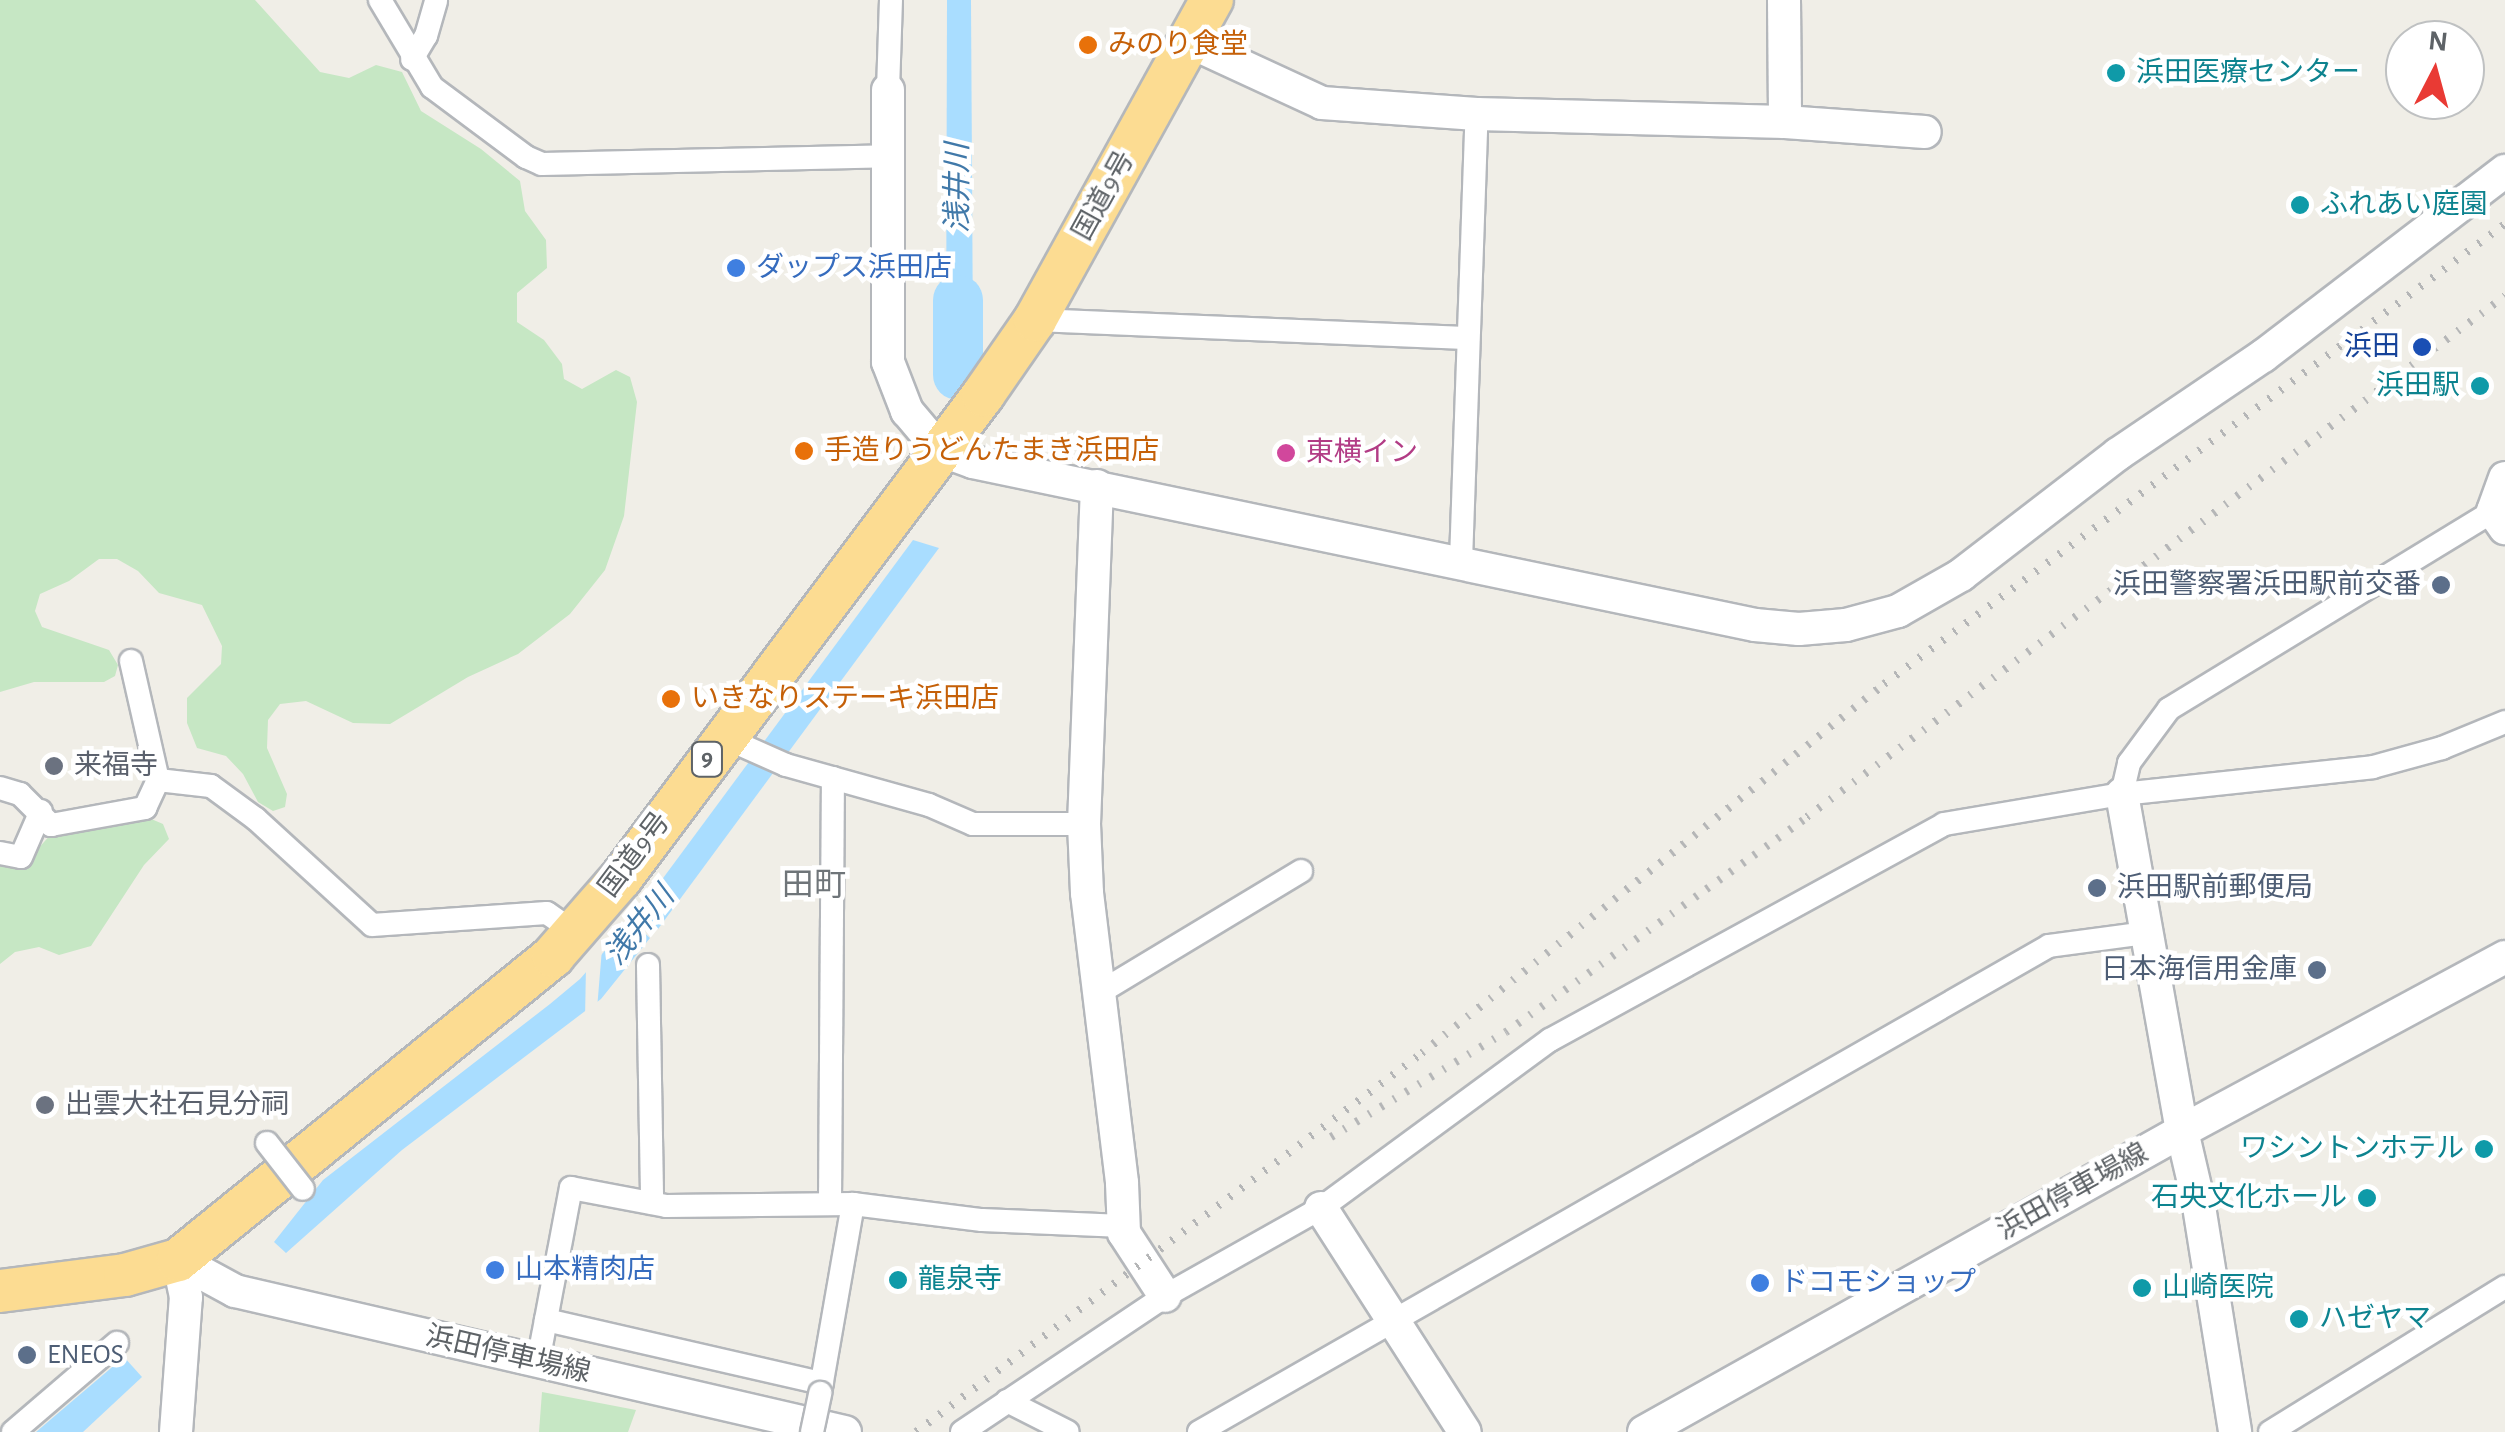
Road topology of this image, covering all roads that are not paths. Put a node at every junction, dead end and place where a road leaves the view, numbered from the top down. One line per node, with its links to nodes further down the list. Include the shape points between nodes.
1 (380, 0): 7 (street)
2 (436, 0): 7 (street)
3 (891, 0): 8 (street)
4 (1212, 0): 6 (highway, 国道9号 / 9)
5 (1784, 0): 10 (street)
6 (1190, 42): 9 (street, via 1322,103); 14 (highway, 国道9号 / 9)
7 (412, 59): 12 (street, via 445,100 542,164)
8 (888, 90): 12 (street)
9 (1477, 114): 10 (street); 15 (street)
10 (1785, 122): 11 (street)
11 (1925, 132)
12 (888, 156): 16 (street, via 891,378 907,411)
13 (2505, 171): 20 (street, via 2263,356 2118,454 1960,575 1898,610 1846,625 1756,625)
14 (1035, 320): 15 (street); 16 (highway, 国道9号 / 9)
15 (1468, 338): 20 (street)
16 (940, 450): 18 (street); 23 (highway, 国道9号 / 9)
17 (2505, 478): 19 (street)
18 (1097, 486): 20 (street); 29 (street)
19 (2499, 519): 27 (street, via 2168,709 2129,763)
20 (1462, 562)
21 (131, 661): 25 (street)
22 (2505, 722): 27 (street, via 2373,767)
23 (738, 743): 24 (street); 32 (highway, 国道9号 / 9)
24 (833, 778): 29 (street, via 973,824); 41 (street)
25 (158, 780): 28 (street, via 145,808 52,825); 32 (street, via 211,786 372,925 547,913)
26 (0, 788): 28 (street)
27 (2122, 794): 33 (street); 42 (street, via 1944,824 1550,1040)
28 (41, 812): 30 (street, via 20,857)
29 (1084, 824): 36 (street)
30 (0, 853)
31 (1301, 871): 36 (street)
32 (574, 932): 44 (highway, 国道9号 / 9, via 553,956)
33 (2147, 933): 37 (street); 49 (street, via 2049,946)
34 (2505, 958): 37 (street, 浜田停車場線)
35 (648, 966): 40 (street)
36 (1099, 993): 43 (street)
37 (2182, 1132): 62 (street, 浜田停車場線); 63 (street)
38 (266, 1143): 39 (street, bridge)
39 (303, 1188)
40 (652, 1203): 41 (street); 48 (street, via 571,1188)
41 (842, 1203): 43 (street, via 982,1220); 52 (street)
42 (1322, 1208): 47 (street); 49 (street)
43 (1123, 1226): 47 (street)
44 (178, 1260): 46 (highway, 国道9号 / 9, via 124,1275); 51 (street, 浜田停車場線, via 235,1291); 55 (street, via 186,1296)
45 (2505, 1287): 64 (street)
46 (0, 1291)
47 (1165, 1296): 53 (street)
48 (546, 1320): 51 (street); 52 (street)
49 (1393, 1320): 60 (street); 61 (street)
50 (117, 1343): 54 (street)
51 (538, 1362): 57 (street, 浜田停車場線)
52 (821, 1388): 56 (street, bridge)
53 (1007, 1401): 58 (street); 59 (street)
54 (13, 1432)
55 (176, 1432)
56 (812, 1432)
57 (845, 1432)
58 (962, 1432)
59 (1068, 1432)
60 (1199, 1432)
61 (1465, 1432)
62 (1644, 1432)
63 (2235, 1432)
64 (2270, 1432)

